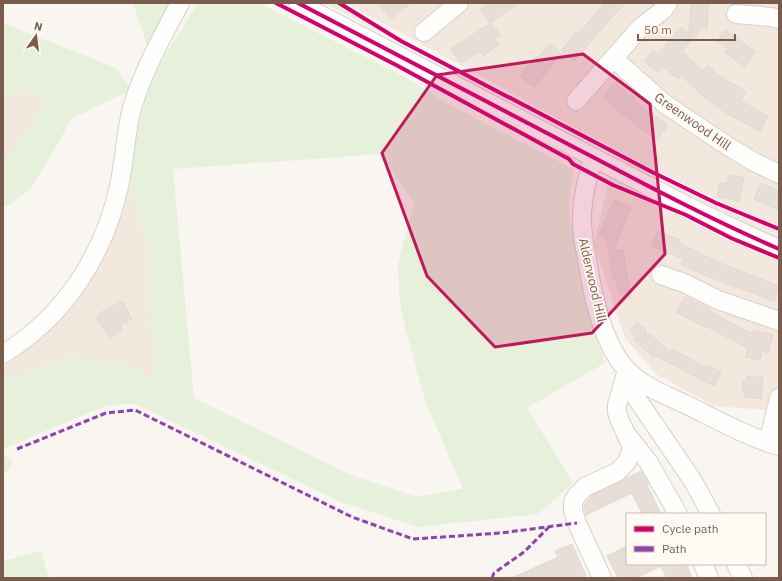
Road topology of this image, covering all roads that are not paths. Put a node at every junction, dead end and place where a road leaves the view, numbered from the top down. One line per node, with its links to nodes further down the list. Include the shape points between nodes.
1 (180, 3): 15 (street, via 144,76 132,109 120,185 102,243 81,278 57,310)
2 (298, 3): 10 (street)
3 (459, 3): 7 (street)
4 (668, 3): 8 (street, via 664,10 640,28)
5 (736, 14): 6 (street)
6 (779, 19)
7 (424, 32)
8 (613, 58): 9 (street); 11 (street, Greenwood Hill, via 665,104 726,145)
9 (576, 101)
10 (594, 158): 12 (street, via 688,207); 16 (street, Alderwood Hill, via 582,213 588,269 598,313 614,352)
11 (779, 174)
12 (779, 248)
13 (661, 275): 14 (street, via 684,282 718,300)
14 (779, 321)
15 (3, 354)
16 (627, 370): 18 (street, via 617,412); 19 (street, Alderwood Hill, via 636,379 653,388); 21 (street, via 635,396 693,481)
17 (779, 398): 19 (street)
18 (627, 435): 20 (street, via 649,463); 24 (street, via 631,453 626,463 617,472 586,487 573,502 577,522)
19 (773, 444)
20 (677, 513)
21 (710, 513)
22 (703, 565): 25 (street)
23 (736, 565): 26 (street)
24 (602, 578)
25 (709, 578)
26 (742, 578)

